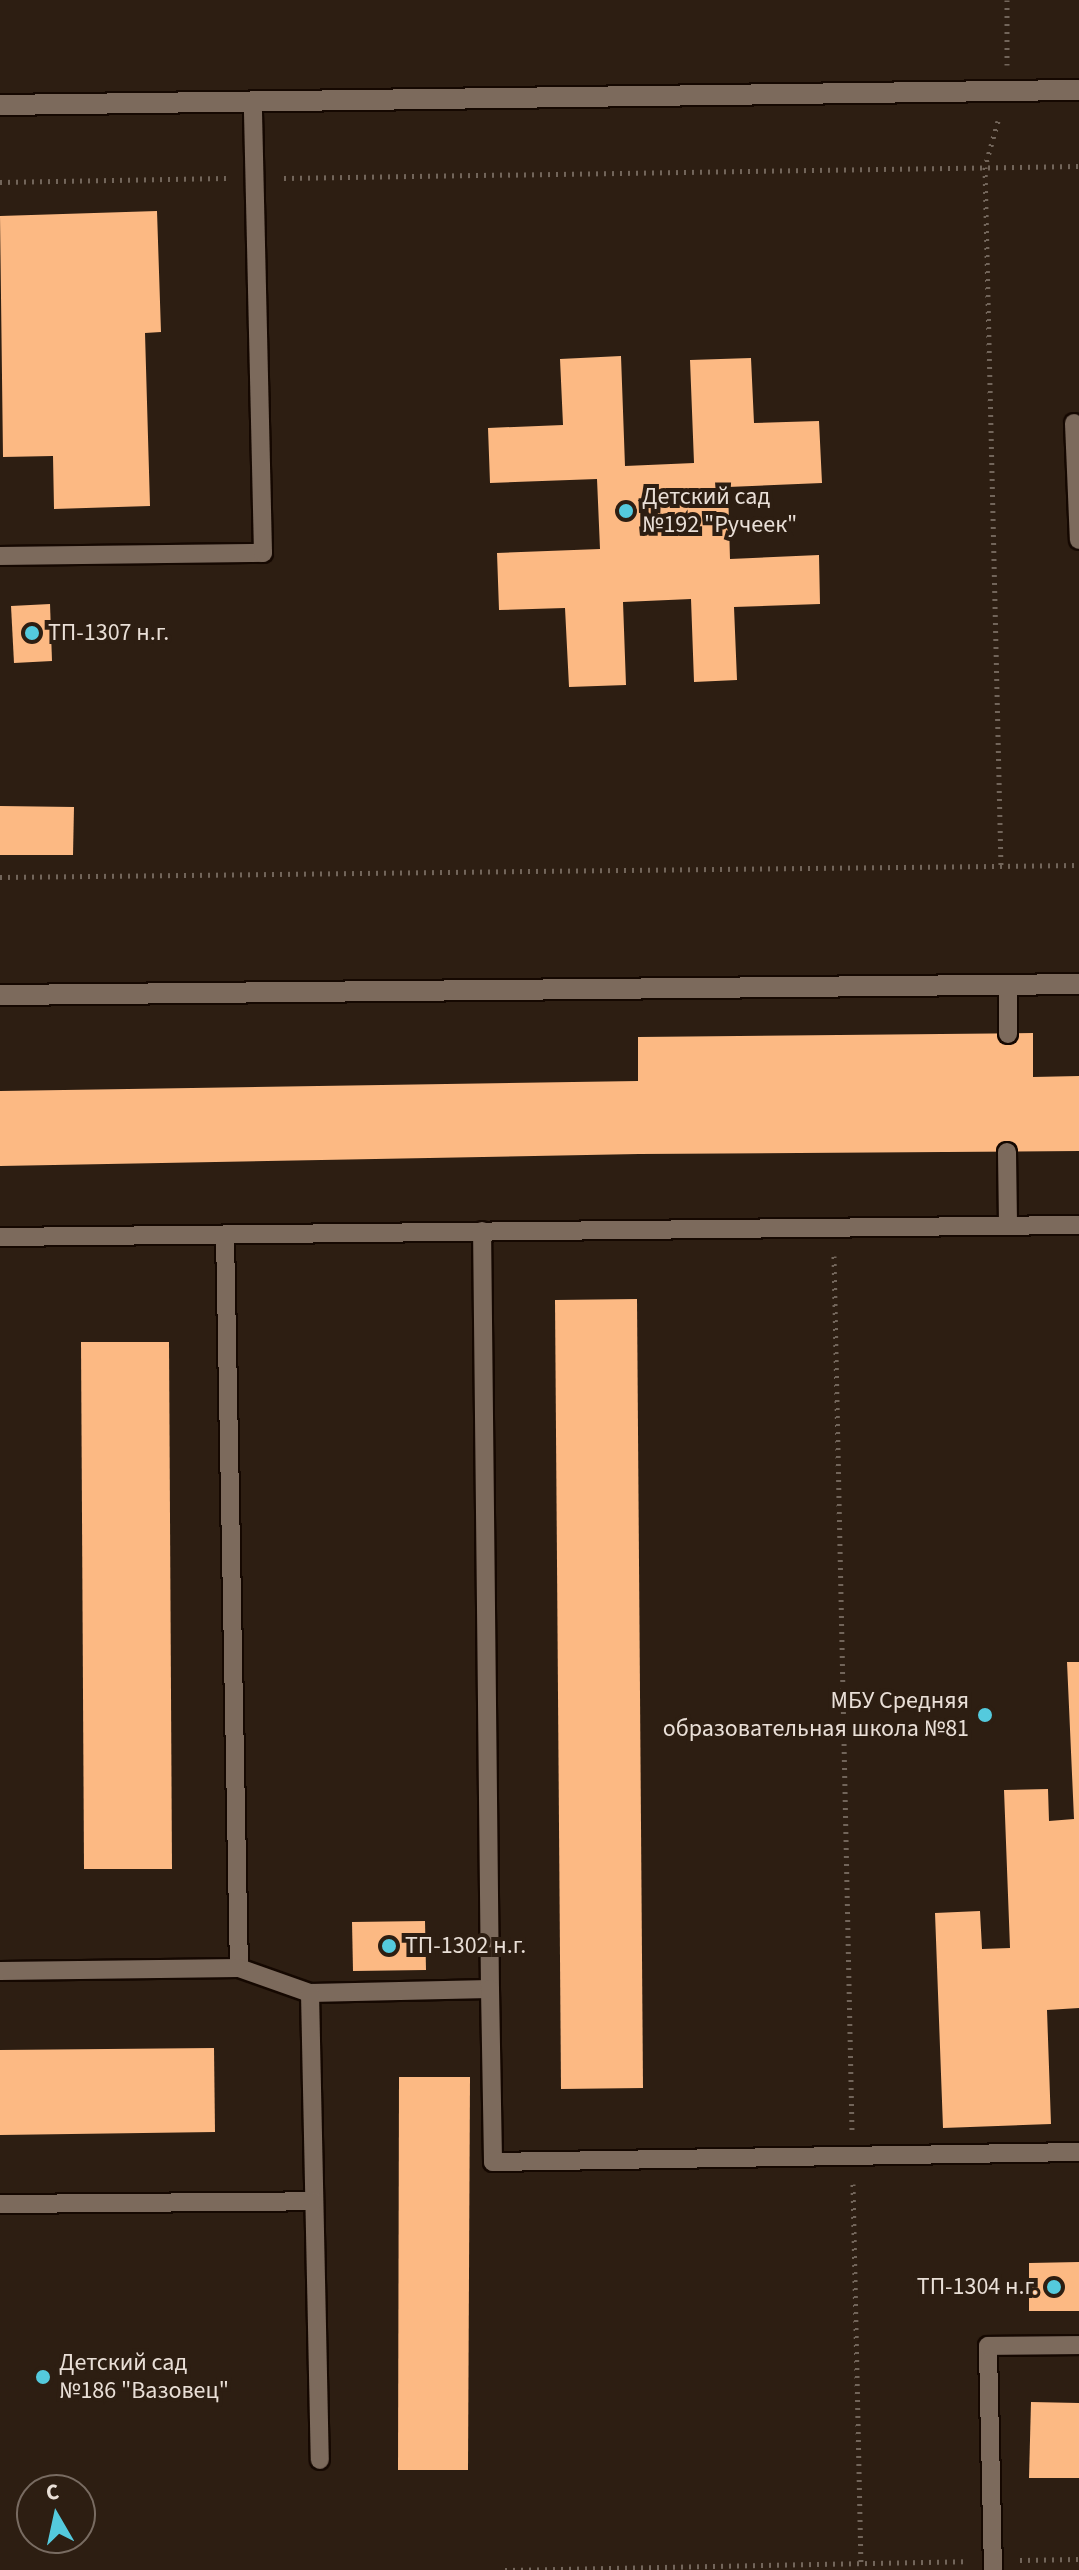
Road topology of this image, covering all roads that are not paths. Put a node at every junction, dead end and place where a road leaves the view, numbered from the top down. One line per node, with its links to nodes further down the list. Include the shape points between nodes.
1 (1079, 90): 2 (street)
2 (253, 101): 3 (street); 6 (lane, via 263,553)
3 (0, 105)
4 (1074, 423): 5 (lane)
5 (1079, 540)
6 (0, 556)
7 (1079, 984): 8 (street)
8 (1008, 985): 9 (street); 10 (lane)
9 (0, 995)
10 (1008, 1034)
11 (1007, 1152): 12 (lane)
12 (1008, 1225): 13 (lane); 14 (lane)
13 (1079, 1225)
14 (482, 1231): 15 (lane); 19 (lane)
15 (225, 1235): 16 (lane); 17 (lane)
16 (0, 1237)
17 (239, 1968): 18 (lane); 20 (lane)
18 (0, 1971)
19 (490, 1989): 20 (lane); 21 (lane, via 493,2162)
20 (310, 1993): 22 (lane)
21 (1079, 2152)
22 (314, 2201): 23 (lane); 25 (lane)
23 (0, 2204)
24 (1079, 2345): 26 (lane, via 988,2346)
25 (320, 2460)
26 (993, 2565)

